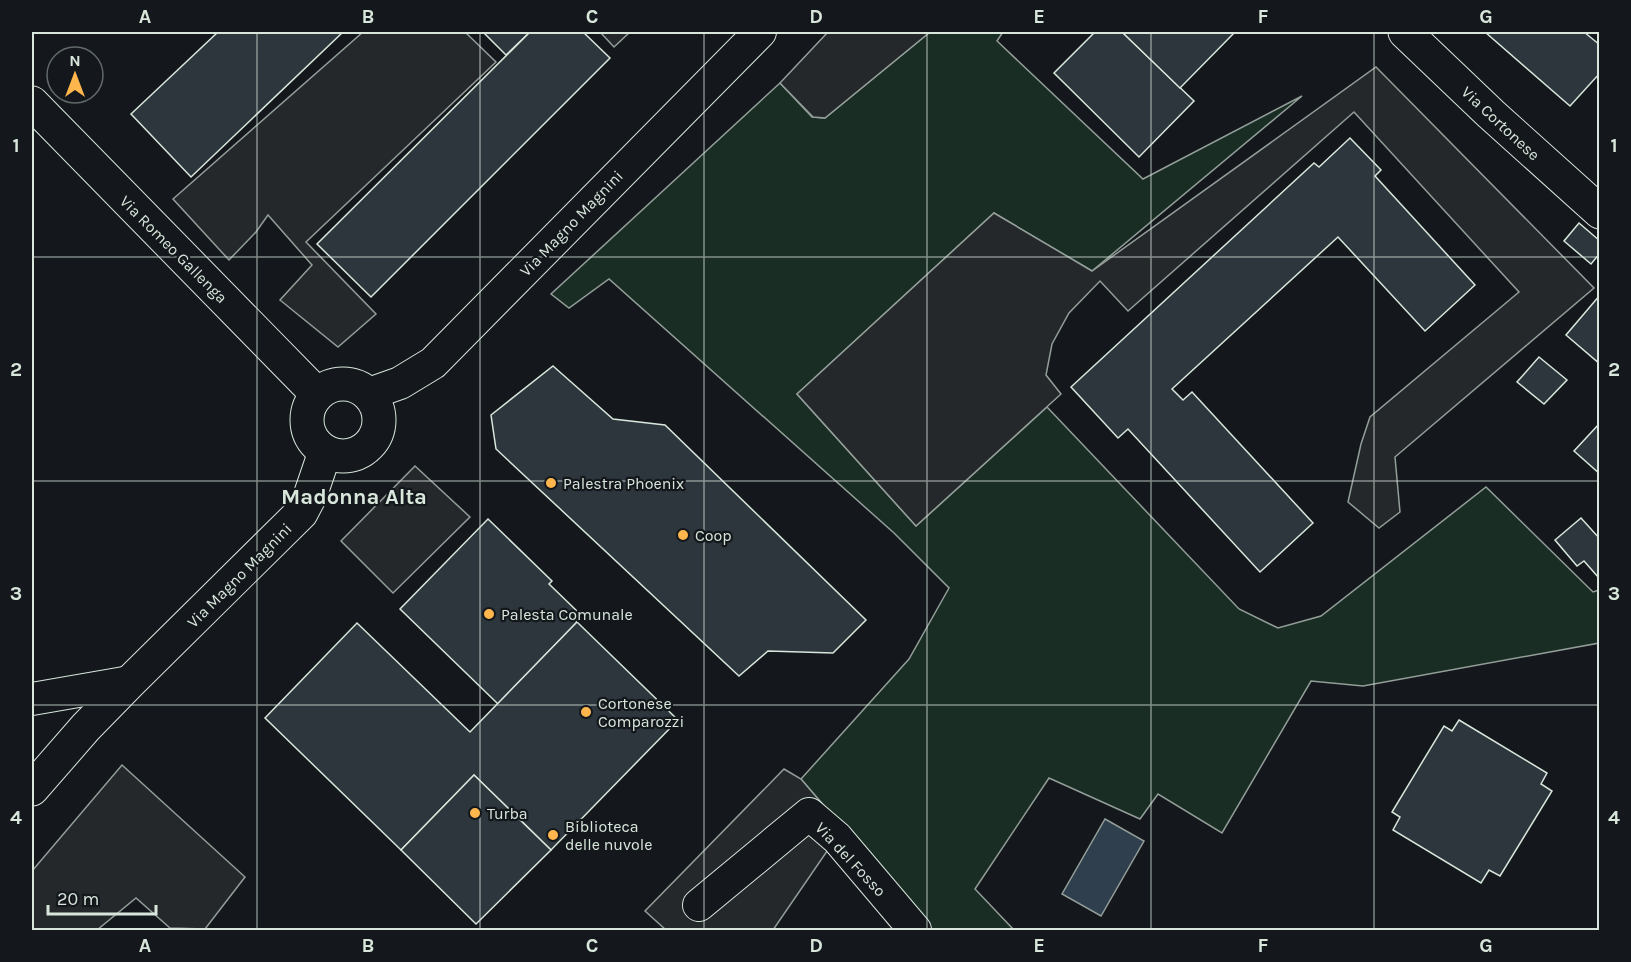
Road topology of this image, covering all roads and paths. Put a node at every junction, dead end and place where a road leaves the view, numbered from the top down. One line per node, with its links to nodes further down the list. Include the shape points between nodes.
1 (1405, 32): 4 (street, Via Cortonese)
2 (749, 35): 6 (street, Via Magno Magnini, via 433,363 400,383)
3 (32, 102): 5 (street, Via Romeo Gallenga)
4 (1599, 213)
5 (317, 394): 6 (street, via 326,387 348,384); 7 (street, via 310,403 307,425 310,436)
6 (369, 394): 7 (street, via 379,417 372,441 351,455)
7 (325, 452): 8 (street, Via Magno Magnini, via 301,513)
8 (130, 682): 9 (street); 10 (street, Via Magno Magnini)
9 (32, 699)
10 (32, 789)
11 (699, 906): 12 (street, Via del Fosso, via 809,814 837,838)
12 (915, 930)

